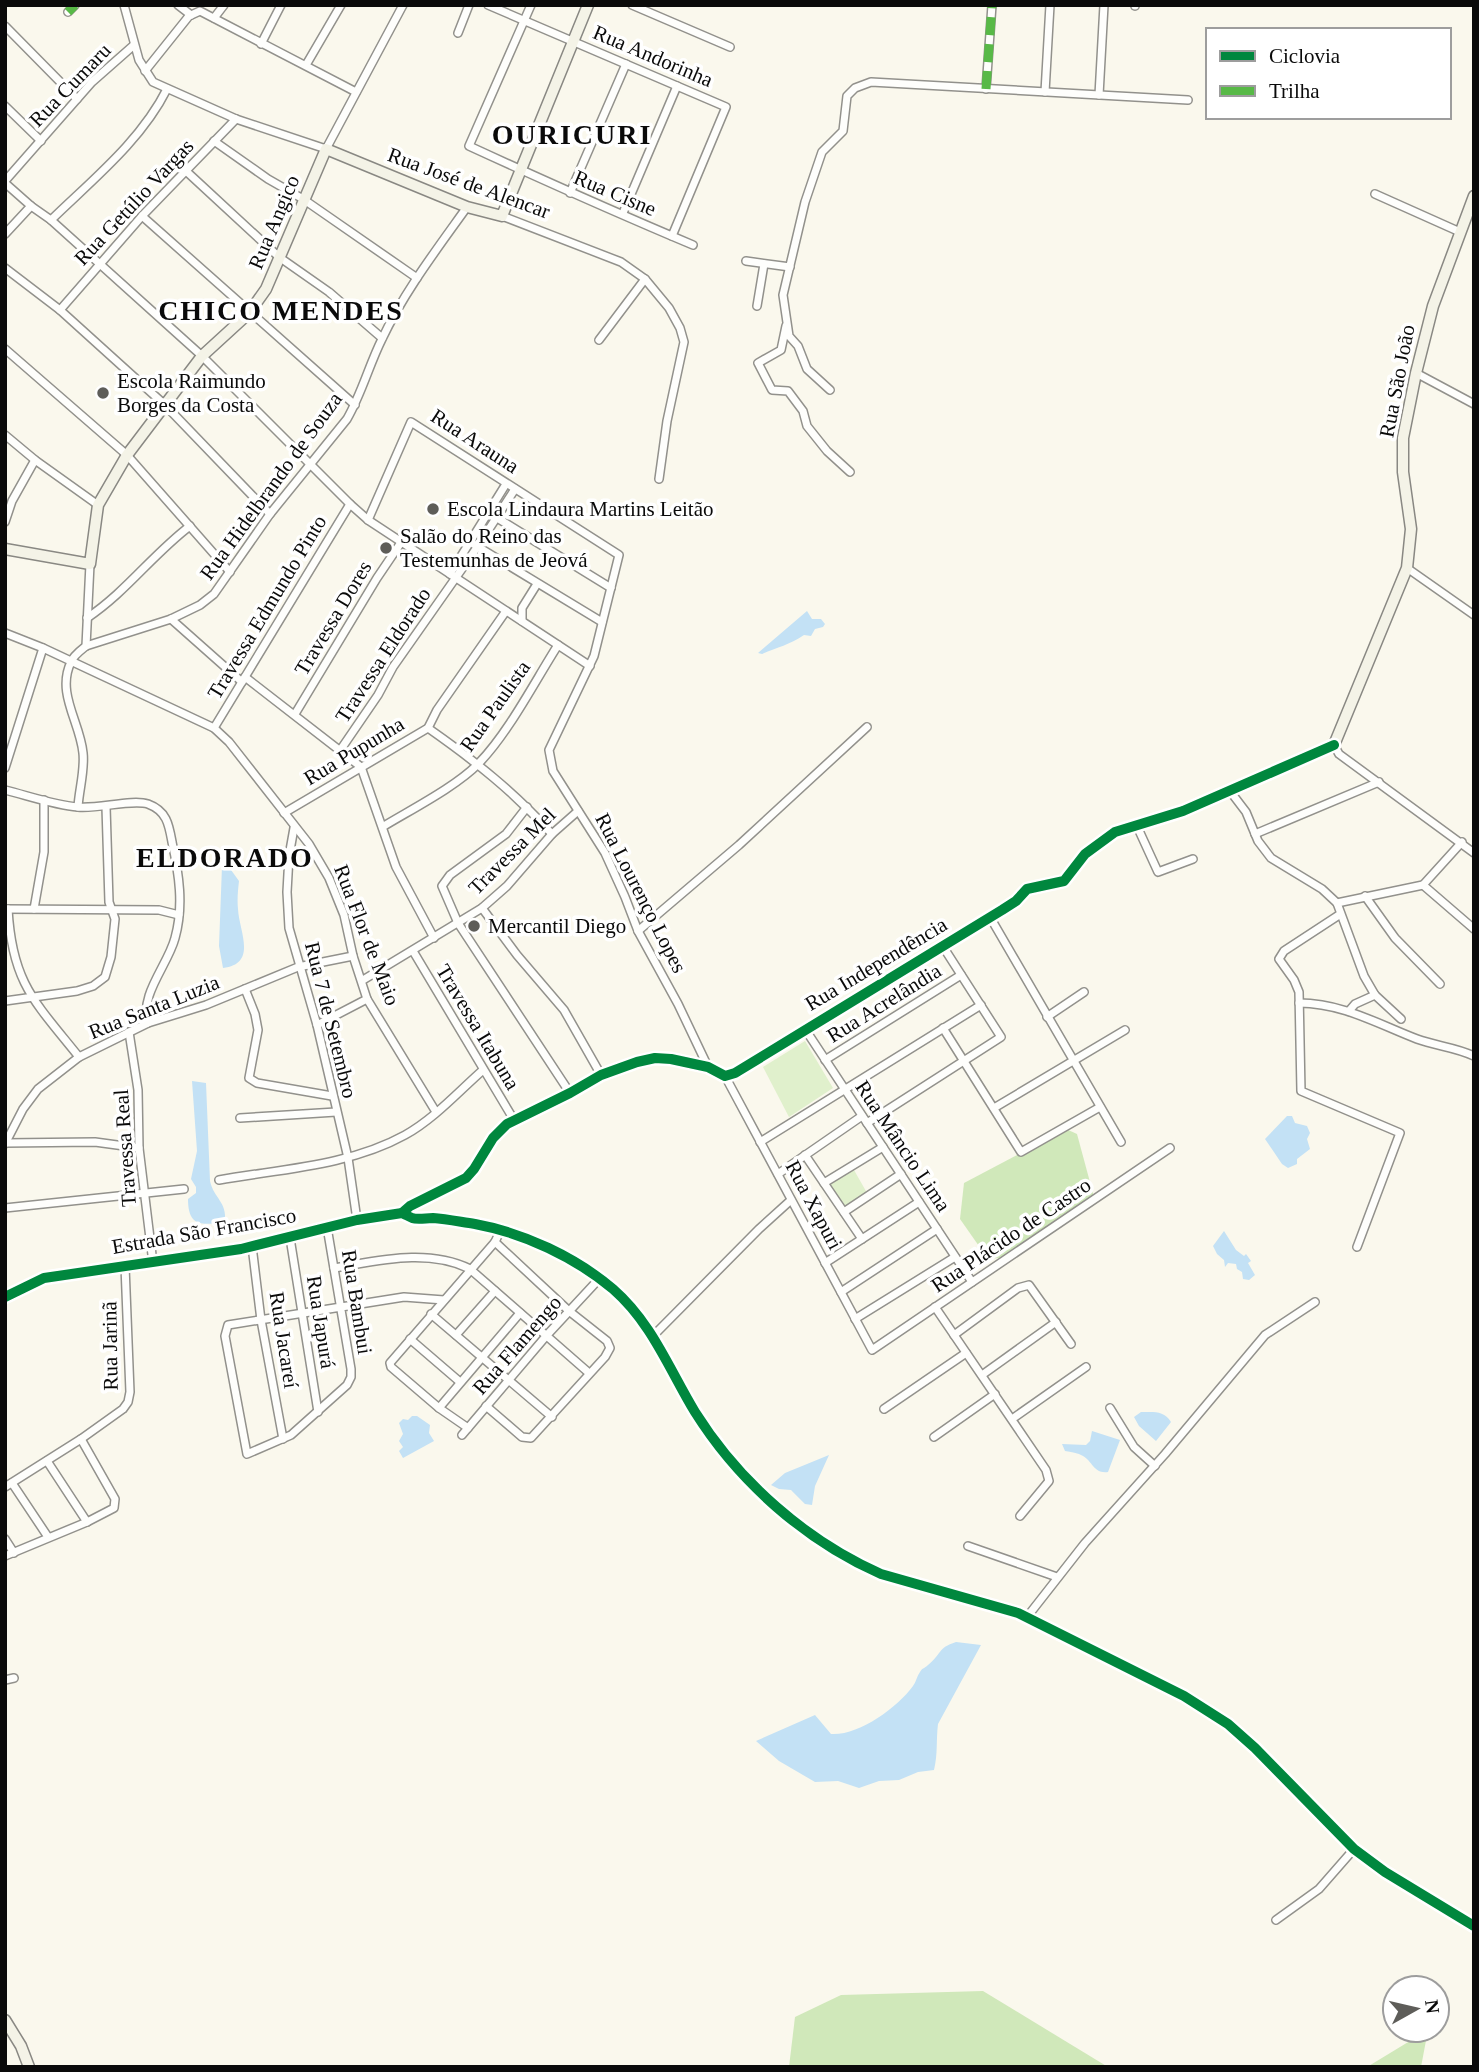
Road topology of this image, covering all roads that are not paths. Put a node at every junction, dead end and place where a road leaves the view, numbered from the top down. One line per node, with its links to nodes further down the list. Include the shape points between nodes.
1 (75, 5): 16 (street)
2 (124, 5): 24 (street, Rua José de Alencar)
3 (178, 5): 17 (street)
4 (224, 5): 18 (street)
5 (281, 5): 23 (street)
6 (341, 5): 27 (street)
7 (403, 5): 32 (street, Rua Angico)
8 (468, 5): 21 (street)
9 (488, 5): 19 (street, Rua Andorinha)
10 (530, 5): 19 (street)
11 (588, 5): 22 (street)
12 (632, 5): 25 (street)
13 (992, 5): 31 (street)
14 (1050, 5): 33 (street)
15 (1104, 5): 34 (street)
16 (68, 12)
17 (191, 15): 18 (street, via 200,11); 28 (street)
18 (214, 18): 23 (street)
19 (525, 19): 22 (street, Rua Andorinha); 43 (street, Rua Cisne, via 469,146)
20 (5, 26): 35 (street)
21 (458, 33)
22 (573, 41): 26 (street, Rua Andorinha); 43 (street)
23 (261, 44): 27 (street)
24 (134, 45): 28 (street, Rua José de Alencar); 35 (street, Rua Cumaru)
25 (730, 47)
26 (626, 64): 29 (street, Rua Andorinha); 45 (street)
27 (306, 65): 32 (street)
28 (145, 71): 30 (street, Rua José de Alencar)
29 (677, 86): 51 (street); 57 (street, Rua Andorinha, via 726,107)
30 (167, 89): 38 (street, Rua José de Alencar); 54 (street, via 135,136)
31 (986, 89): 33 (street); 63 (street, via 871,82 851,91 843,131 824,149 812,180)
32 (356, 92): 41 (street, Rua Angico)
33 (1045, 92): 34 (street)
34 (1099, 95): 36 (street)
35 (78, 99): 39 (street, Rua Cumaru)
36 (1188, 100)
37 (5, 106): 39 (street)
38 (236, 119): 40 (street, Rua Getúlio Vargas); 41 (street, Rua José de Alencar)
39 (41, 141): 44 (street, Rua Cumaru)
40 (214, 141): 42 (street, Rua Getúlio Vargas); 48 (street)
41 (326, 149): 48 (street, Rua Angico); 50 (street, Rua José de Alencar)
42 (186, 171): 52 (street, Rua Getúlio Vargas); 59 (street)
43 (518, 174): 45 (street, Rua Cisne); 53 (street)
44 (5, 182): 49 (street)
45 (570, 193): 51 (street, Rua Cisne)
46 (1375, 194): 55 (street)
47 (1474, 196): 55 (street, Rua São João)
48 (303, 199): 59 (street, Rua Angico); 65 (street)
49 (31, 206): 54 (street); 56 (street)
50 (467, 207): 53 (street, Rua José de Alencar); 65 (street, Rua Hidelbrando de Souza)
51 (623, 214): 57 (street, Rua Cisne)
52 (142, 216): 61 (street, Rua Getúlio Vargas); 69 (street)
53 (502, 216): 66 (street, Rua José de Alencar, via 604,254)
54 (51, 220): 61 (street)
55 (1460, 232): 75 (street, Rua São João, via 1433,306)
56 (5, 234)
57 (672, 236): 58 (street, Rua Cisne)
58 (693, 245)
59 (279, 257): 69 (street, Rua Angico, via 266,289); 71 (street)
60 (746, 261): 62 (street)
61 (99, 263): 68 (street, Rua Getúlio Vargas); 74 (street)
62 (764, 264): 63 (street); 67 (street)
63 (790, 267): 70 (street, via 783,295)
64 (5, 268): 68 (street)
65 (417, 278): 71 (street, Rua Hidelbrando de Souza)
66 (645, 279): 72 (street); 85 (street, Rua José de Alencar, via 669,308 684,342)
67 (757, 306)
68 (60, 310): 78 (street)
69 (249, 313): 74 (street, Rua Angico); 79 (street)
70 (786, 326): 76 (street, via 807,369); 84 (street, via 781,350 758,363 772,390 788,391 803,411 807,426)
71 (382, 338): 79 (street, Rua Hidelbrando de Souza)
72 (599, 340)
73 (5, 349): 81 (street)
74 (202, 356): 78 (street, Rua Angico); 83 (street)
75 (1416, 373): 77 (street); 101 (street, Rua São João, via 1403,438 1411,529)
76 (830, 390)
77 (1474, 404)
78 (165, 405): 81 (street, Rua Angico); 91 (street)
79 (355, 405): 83 (street, Rua Hidelbrando de Souza)
80 (5, 435): 82 (street)
81 (127, 454): 90 (street, Rua Angico); 95 (street)
82 (35, 460): 88 (street); 90 (street)
83 (311, 464): 89 (street); 91 (street, Rua Hidelbrando de Souza)
84 (850, 472)
85 (659, 479)
86 (506, 484): 87 (street, Rua Arauna); 92 (street); 93 (street, Rua Arauna, via 411,422)
87 (514, 489): 92 (street); 99 (street, Rua Arauna, via 615,550)
88 (8, 500): 94 (street)
89 (350, 504): 93 (street); 118 (street, Travessa Edmundo Pinto)
90 (98, 505): 100 (street, Rua Angico)
91 (270, 514): 102 (street, Rua Hidelbrando de Souza)
92 (492, 515): 97 (street, Travessa Eldorado); 105 (street)
93 (368, 520): 96 (street)
94 (5, 522)
95 (190, 526): 102 (street); 108 (street)
96 (402, 541): 103 (street); 119 (street, Travessa Dores)
97 (474, 544): 103 (street, Travessa Eldorado); 104 (street)
98 (5, 548): 100 (street)
99 (619, 562): 105 (street, Rua Lourenço Lopes)
100 (90, 564): 108 (street, Rua Angico)
101 (1407, 568): 107 (street); 123 (street, Rua São João)
102 (230, 572): 109 (street, Rua Hidelbrando de Souza, via 214,594)
103 (452, 576): 106 (street); 124 (street, Travessa Eldorado)
104 (537, 583): 110 (street, via 522,608); 111 (street)
105 (611, 588): 111 (street, Rua Lourenço Lopes)
106 (506, 611): 110 (street); 122 (street, Rua Pupunha)
107 (1474, 614)
108 (87, 618): 114 (street, Rua Angico)
109 (171, 619): 114 (street, Rua Hidelbrando de Souza); 118 (street)
110 (522, 621): 113 (street)
111 (602, 622): 117 (street, Rua Lourenço Lopes)
112 (5, 633): 115 (street, Rua Flor de Maio)
113 (558, 645): 117 (street); 125 (street, Rua Paulista)
114 (86, 646): 116 (street)
115 (43, 648): 116 (street, Rua Flor de Maio); 127 (street)
116 (71, 661): 121 (street, Rua Flor de Maio); 132 (street, via 66,689 83,755)
117 (590, 666): 135 (street, Rua Lourenço Lopes, via 549,750 553,771)
118 (244, 679): 119 (street); 121 (street, Travessa Edmundo Pinto)
119 (295, 714): 124 (street)
120 (867, 727): 157 (street)
121 (214, 728): 136 (street, Rua Flor de Maio)
122 (428, 728): 125 (street); 126 (street, Rua Pupunha)
123 (1334, 745): 128 (street, via 1339,754); 130 (street)
124 (339, 752): 126 (street)
125 (479, 763): 134 (street); 138 (street, Rua Paulista)
126 (361, 767): 136 (street, Rua Pupunha); 138 (street)
127 (5, 768)
128 (1379, 782): 141 (street); 142 (street)
129 (5, 790): 131 (street)
130 (1230, 791): 137 (street, via 1167,817); 141 (street)
131 (44, 800): 132 (street); 150 (street, via 44,852)
132 (78, 807): 133 (street)
133 (106, 807): 151 (street); 152 (street, via 141,803 163,812 181,890)
134 (527, 807): 140 (street); 155 (street, via 506,834 445,880 442,886)
135 (578, 811): 140 (street, Travessa Mel); 157 (street, Rua Lourenço Lopes, via 605,853)
136 (284, 813): 139 (street, Rua Flor de Maio)
137 (1136, 824): 144 (street, via 1158,872); 154 (street, Rua Independência, via 1109,835 1085,854 1063,881 1027,889)
138 (384, 826): 158 (street, via 396,867)
139 (294, 828): 161 (street, Rua Flor de Maio, via 329,878); 162 (street, Rua 7 de Setembro, via 287,892)
140 (552, 834): 148 (street, Travessa Mel)
141 (1255, 834): 147 (street, via 1271,858)
142 (1462, 842): 143 (street); 145 (street)
143 (1474, 853)
144 (1193, 859)
145 (1423, 885): 146 (street); 156 (street)
146 (1365, 897): 147 (street); 165 (street, via 1395,938)
147 (1337, 903): 153 (street)
148 (482, 908): 155 (street, Travessa Mel); 190 (street, via 564,1010)
149 (7, 909): 150 (street); 169 (street, via 14,959)
150 (34, 909): 151 (street)
151 (111, 909): 152 (street); 169 (street, via 116,919 105,977 77,991)
152 (179, 915): 177 (street, via 175,939 150,992)
153 (1339, 915): 168 (street); 172 (street, via 1279,956 1297,986)
154 (990, 917): 159 (street, Rua Independência); 175 (street)
155 (458, 923): 158 (street, Travessa Mel); 193 (street)
156 (1474, 929)
157 (638, 931): 188 (street, Rua Lourenço Lopes)
158 (434, 938): 160 (street, Travessa Mel)
159 (942, 945): 163 (street); 180 (street, Rua Independência)
160 (413, 951): 164 (street, Travessa Mel); 189 (street, Travessa Itabuna)
161 (354, 956): 162 (street, Rua Santa Luzia); 164 (street, Rua Flor de Maio)
162 (298, 967): 166 (street, Rua Santa Luzia); 178 (street, Rua 7 de Setembro)
163 (961, 975): 173 (street); 185 (street, Rua Acrelândia)
164 (362, 980): 170 (street, Rua Flor de Maio)
165 (1440, 984)
166 (245, 989): 177 (street, Rua Santa Luzia); 194 (street, via 258,1022 249,1079)
167 (1084, 992): 175 (street)
168 (1375, 995): 174 (street); 176 (street)
169 (32, 998): 171 (street); 184 (street)
170 (367, 999): 178 (street); 198 (street, Rua Flor de Maio)
171 (6, 1002)
172 (1299, 1003): 174 (street); 229 (street, via 1301,1091 1400,1133)
173 (981, 1005): 179 (street); 186 (street, via 1001,1037)
174 (1349, 1011): 183 (street)
175 (1047, 1017): 187 (street)
176 (1401, 1019)
177 (148, 1023): 182 (street, Rua Santa Luzia)
178 (317, 1025): 194 (street, Rua 7 de Setembro)
179 (943, 1028): 186 (street); 192 (street)
180 (805, 1030): 185 (street, Rua Mâncio Lima); 191 (street, Rua Independência)
181 (1125, 1030): 187 (street)
182 (129, 1032): 184 (street, Rua Santa Luzia); 206 (street, Travessa Real, via 138,1090)
183 (1474, 1056)
184 (79, 1057): 204 (street, Rua Santa Luzia, via 38,1089)
185 (825, 1060): 192 (street, Rua Mâncio Lima)
186 (964, 1061): 196 (street); 200 (street)
187 (1072, 1061): 195 (street); 196 (street)
188 (708, 1067): 190 (street, via 655,1058); 191 (street)
189 (483, 1070): 198 (street); 201 (street, Travessa Itabuna)
190 (601, 1075): 193 (street)
191 (725, 1076): 202 (street, Rua Xapuri)
192 (844, 1089): 200 (street, Rua Mâncio Lima); 202 (street)
193 (570, 1093): 201 (street)
194 (332, 1096): 197 (street, Rua 7 de Setembro)
195 (1100, 1107): 196 (street, via 1021,1152); 203 (street)
196 (994, 1108)
197 (336, 1112): 199 (street); 209 (street, Rua 7 de Setembro)
198 (436, 1112): 209 (street, via 407,1134)
199 (240, 1118)
200 (864, 1119): 205 (street, Rua Mâncio Lima); 208 (street)
201 (514, 1121): 219 (street, via 493,1138 466,1178)
202 (761, 1142): 210 (street, Rua Xapuri)
203 (1121, 1142)
204 (5, 1143): 206 (street, via 95,1142)
205 (883, 1147): 211 (street, Rua Mâncio Lima); 213 (street)
206 (139, 1148): 215 (street, Travessa Real)
207 (1170, 1148): 237 (street, Rua Plácido de Castro)
208 (805, 1155): 210 (street); 213 (street)
209 (348, 1158): 212 (street); 221 (street, Rua 7 de Setembro)
210 (778, 1174): 216 (street, Rua Xapuri)
211 (901, 1174): 217 (street, Rua Mâncio Lima); 220 (street)
212 (219, 1180)
213 (824, 1183): 220 (street)
214 (184, 1189): 215 (street)
215 (145, 1195): 218 (street); 231 (street, Travessa Real)
216 (791, 1200): 232 (street, Rua Xapuri); 254 (street)
217 (919, 1202): 224 (street, Rua Mâncio Lima); 226 (street)
218 (5, 1208)
219 (406, 1209): 221 (street, Estrada São Francisco); 223 (street, via 411,1218)
220 (845, 1212): 226 (street)
221 (357, 1220): 222 (street, Estrada São Francisco)
222 (327, 1227): 225 (street, Estrada São Francisco); 234 (street, Rua Bambui)
223 (501, 1229): 227 (street); 236 (street, via 543,1246)
224 (937, 1229): 230 (street, Rua Mâncio Lima); 239 (street)
225 (290, 1238): 228 (street, Estrada São Francisco); 247 (street, Rua Japurá)
226 (862, 1239): 232 (street)
227 (495, 1242): 235 (street); 245 (street)
228 (252, 1246): 231 (street, Estrada São Francisco); 250 (street, Rua Jacareí)
229 (1357, 1247)
230 (956, 1257): 237 (street, Rua Mâncio Lima); 249 (street)
231 (153, 1263): 233 (street, Estrada São Francisco)
232 (825, 1263): 239 (street, Rua Xapuri)
233 (125, 1266): 240 (street, Estrada São Francisco, via 44,1278); 277 (street, Rua Jarinã, via 129,1397 123,1409)
234 (334, 1268): 235 (street, via 412,1258 456,1262); 243 (street, Rua Bambui)
235 (470, 1269): 238 (street); 241 (street)
236 (599, 1279): 245 (street, Rua Flamengo); 254 (street)
237 (972, 1282): 244 (street, Rua Plácido de Castro)
238 (495, 1291): 246 (street); 252 (street)
239 (841, 1292): 249 (street, Rua Xapuri)
240 (5, 1297)
241 (444, 1300): 243 (street, via 404,1297); 248 (street)
242 (1315, 1302): 280 (street, via 1265,1335)
243 (340, 1307): 247 (street); 271 (street, Rua Bambui, via 351,1377)
244 (935, 1307): 255 (street); 258 (street, Rua Plácido de Castro)
245 (569, 1311): 253 (street, Rua Flamengo); 262 (street, via 607,1341 609,1350)
246 (520, 1313): 253 (street); 260 (street)
247 (301, 1314): 250 (street); 271 (street, Rua Japurá)
248 (431, 1314): 252 (street); 256 (street)
249 (855, 1319): 258 (street, Rua Xapuri)
250 (261, 1320): 278 (street, Rua Jacareí); 278 (street, Rua Bambui, via 232,1323 225,1329 247,1454)
251 (1056, 1322): 255 (street, via 1033,1289 1023,1285); 257 (street); 263 (street)
252 (456, 1335): 260 (street)
253 (547, 1335): 262 (street); 264 (street, Rua Flamengo)
254 (654, 1335): 290 (street, via 697,1415 748,1480 795,1523 861,1566)
255 (954, 1335): 259 (street)
256 (411, 1339): 265 (street); 268 (street, via 391,1367)
257 (1071, 1344)
258 (872, 1350)
259 (966, 1353): 263 (street); 270 (street)
260 (481, 1357): 264 (street); 265 (street)
261 (1086, 1367): 273 (street)
262 (589, 1373): 272 (street)
263 (982, 1375): 266 (street)
264 (509, 1380): 267 (street, Rua Flamengo); 272 (street)
265 (460, 1382): 268 (street)
266 (995, 1394): 273 (street); 276 (street)
267 (486, 1406): 272 (street, via 525,1439); 274 (street, Rua Flamengo)
268 (439, 1408): 274 (street)
269 (1110, 1408): 280 (street, via 1134,1447)
270 (884, 1409)
271 (318, 1412): 278 (street, Rua Bambui)
272 (552, 1417)
273 (1012, 1419): 282 (street, via 1049,1481)
274 (468, 1427): 275 (street, Rua Flamengo)
275 (462, 1435)
276 (934, 1437)
277 (81, 1439): 279 (street, Rua Jarinã); 283 (street, via 115,1499 112,1510)
278 (283, 1439)
279 (47, 1461): 281 (street, Rua Jarinã); 283 (street)
280 (1155, 1466): 289 (street)
281 (8, 1485): 284 (street)
282 (1020, 1516)
283 (87, 1522): 284 (street)
284 (48, 1538): 287 (street)
285 (5, 1539): 287 (street)
286 (968, 1546): 289 (street)
287 (14, 1553): 288 (street)
288 (5, 1556)
289 (1057, 1577): 290 (street)
290 (1027, 1618): 293 (street, via 1173,1690 1228,1724)
291 (14, 1678): 292 (street)
292 (5, 1680)
293 (1354, 1849): 294 (street, via 1319,1888); 295 (street)
294 (1276, 1920)
295 (1474, 1926)
296 (5, 2020): 297 (street)
297 (29, 2067)

